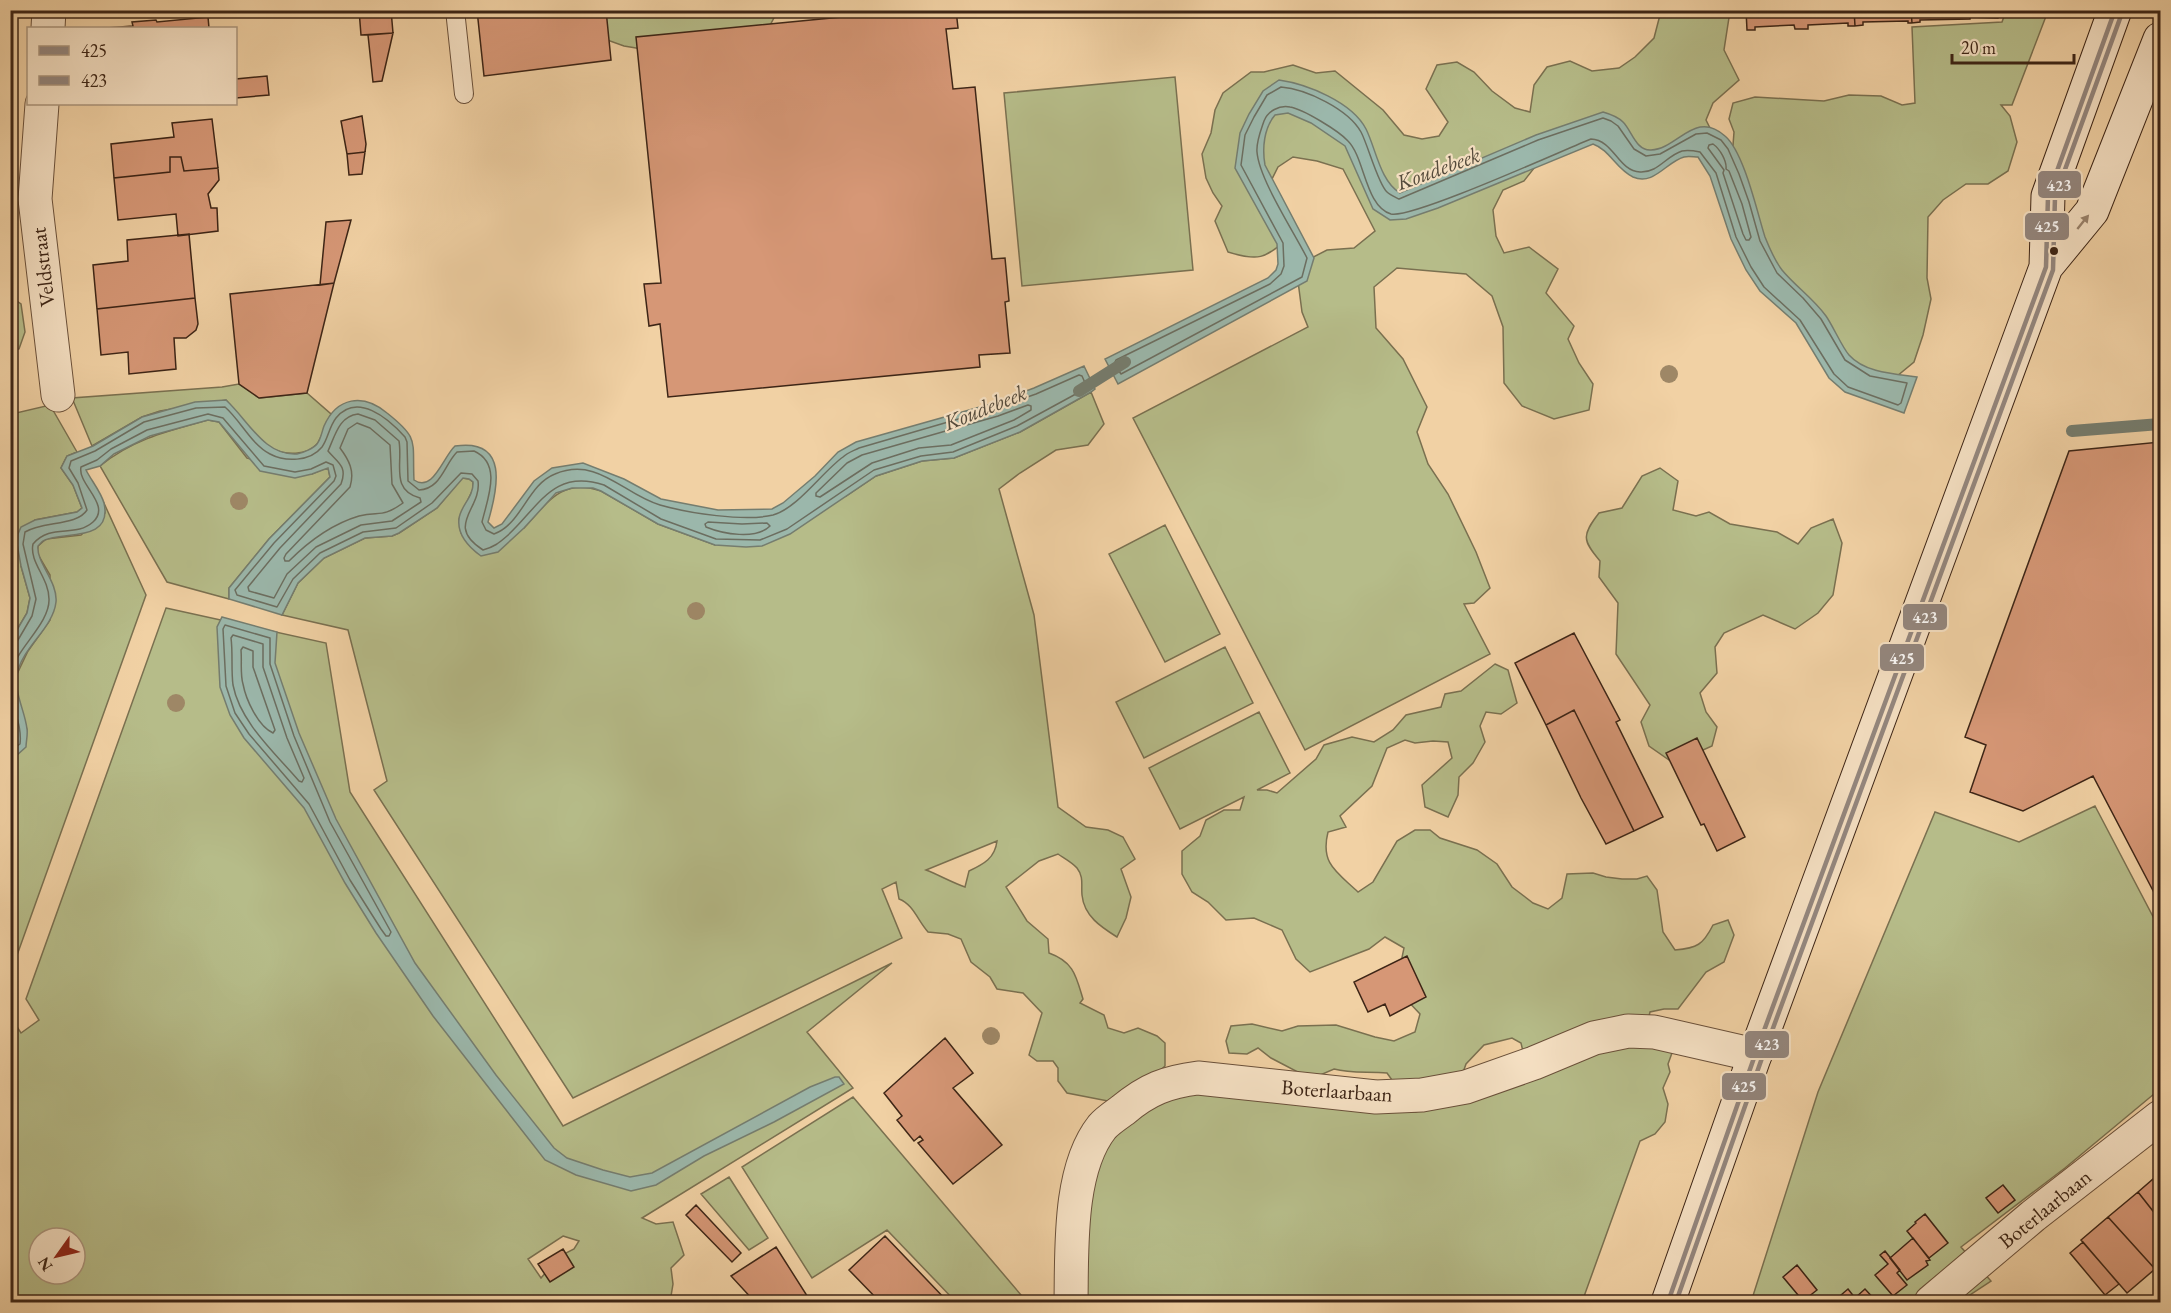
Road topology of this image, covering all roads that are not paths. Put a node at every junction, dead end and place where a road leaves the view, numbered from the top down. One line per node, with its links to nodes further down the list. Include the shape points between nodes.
1 (49, 10): 4 (main road)
2 (455, 10): 6 (lane)
3 (2115, 10): 8 (main road, via 2048,196)
4 (48, 27)
5 (2160, 39): 8 (main road, one-way to 5, via 2092,211)
6 (464, 94)
7 (42, 105): 9 (main road, Veldstraat, via 35,199)
8 (2046, 267): 10 (main road)
9 (58, 395)
10 (1755, 1055): 12 (main road, Boterlaarbaan, via 1654,1032 1628,1031 1594,1038 1466,1087 1422,1095 1376,1097 1198,1078 1170,1082 1133,1101 1102,1127 1090,1147 1080,1173); 13 (main road)
11 (2160, 1118): 14 (main road, Boterlaarbaan, via 2033,1216)
12 (1071, 1302)
13 (1668, 1302)
14 (1931, 1302)

